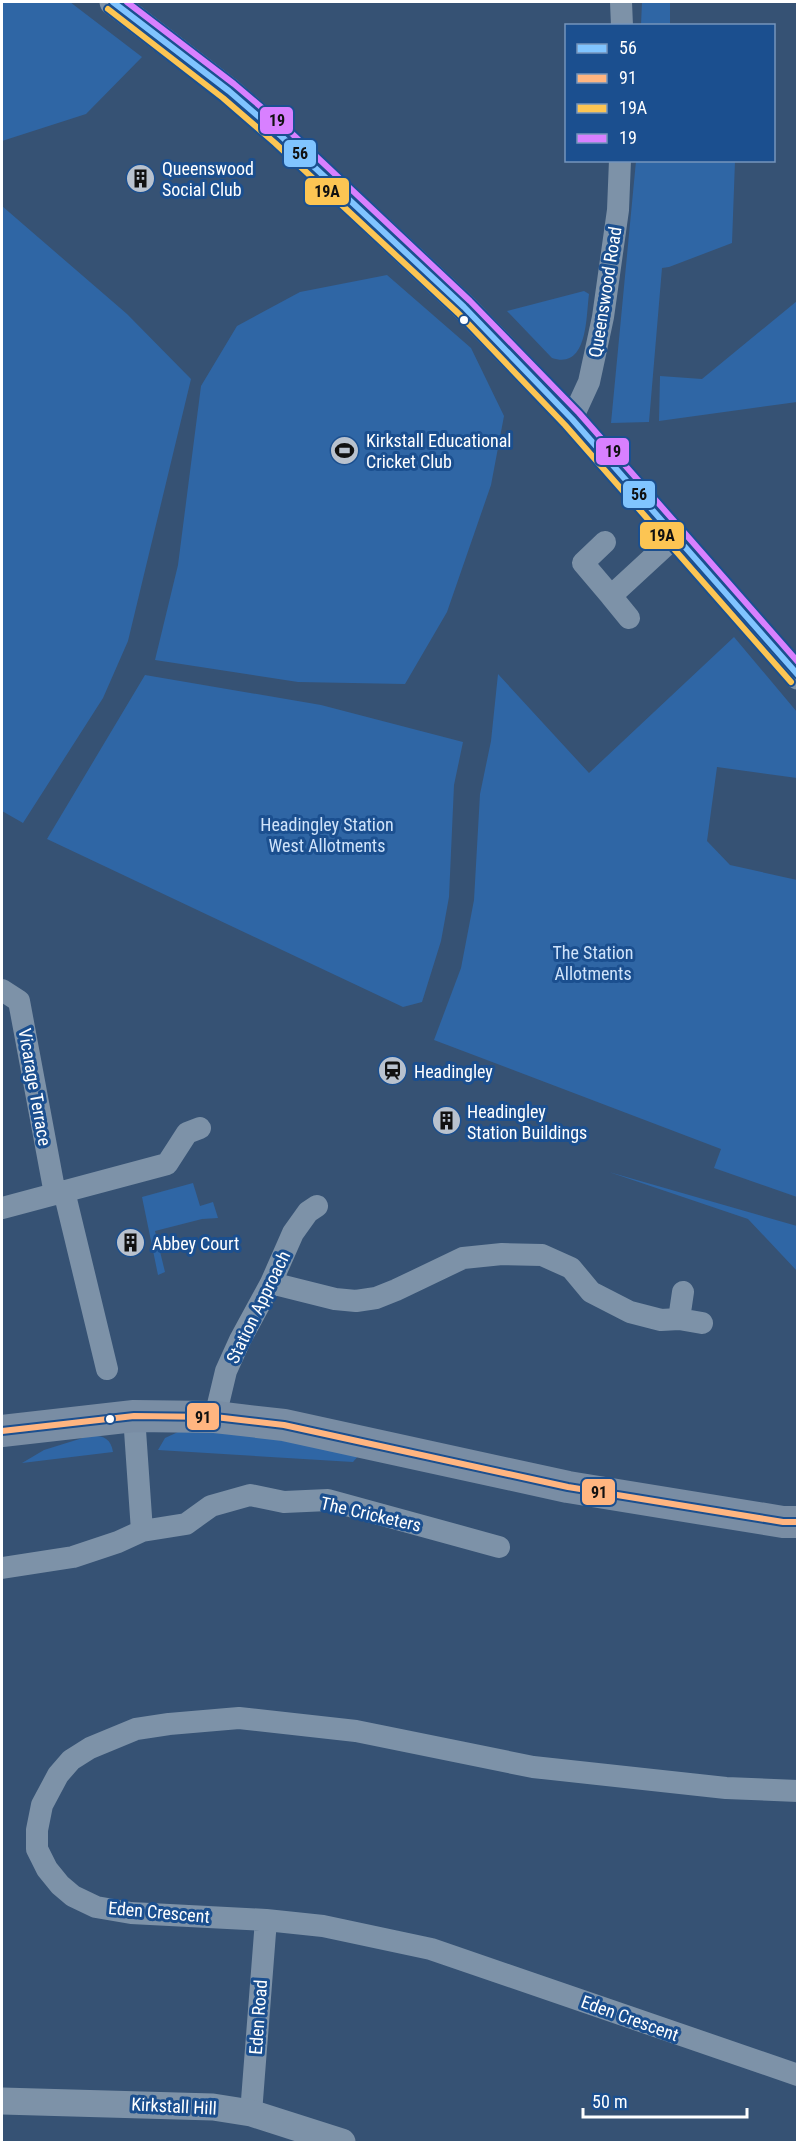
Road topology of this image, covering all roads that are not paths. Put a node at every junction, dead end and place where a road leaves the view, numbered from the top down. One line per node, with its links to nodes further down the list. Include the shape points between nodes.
1 (113, 2): 5 (street, via 280,136 464,307)
2 (621, 2): 3 (street)
3 (622, 24)
4 (620, 162): 5 (street, Queenswood Road, via 618,210 603,317 589,382)
5 (572, 419): 6 (street)
6 (675, 537): 8 (street); 10 (street)
7 (605, 542): 8 (street, via 583,563)
8 (611, 596): 9 (street)
9 (629, 618)
10 (798, 676)
11 (2, 990): 13 (street, Vicarage Terrace, via 19,1001)
12 (200, 1128): 13 (street, via 187,1133 167,1164)
13 (68, 1190): 15 (street); 20 (street, Vicarage Terrace)
14 (317, 1206): 16 (street, Station Approach, via 294,1233)
15 (2, 1208)
16 (271, 1283): 18 (street, via 356,1301 396,1290 463,1258 542,1255 571,1268 591,1292 630,1312 661,1320); 22 (street, Station Approach, via 226,1371)
17 (683, 1292): 18 (street)
18 (679, 1318): 19 (street)
19 (702, 1323)
20 (107, 1369)
21 (134, 1416): 22 (main road); 23 (main road); 25 (street)
22 (214, 1417): 24 (main road, via 284,1425 568,1487)
23 (2, 1431)
24 (798, 1522)
25 (142, 1531): 26 (street, The Cricketers, via 186,1524 211,1506 250,1495 284,1502 328,1500); 27 (street, The Cricketers, via 73,1557)
26 (499, 1547)
27 (2, 1568)
28 (798, 1791): 29 (street, Eden Crescent, via 726,1788 533,1767 356,1731 239,1718 136,1729 90,1748 71,1760 58,1775 42,1805 37,1849 46,1869 74,1896 96,1907 131,1913)
29 (266, 1920): 30 (street, Eden Crescent, via 323,1926 431,1949); 32 (street, Eden Road)
30 (798, 2075)
31 (2, 2101): 32 (street, Kirkstall Hill, via 170,2104)
32 (251, 2113): 33 (street, Kirkstall Hill)
33 (342, 2142)

